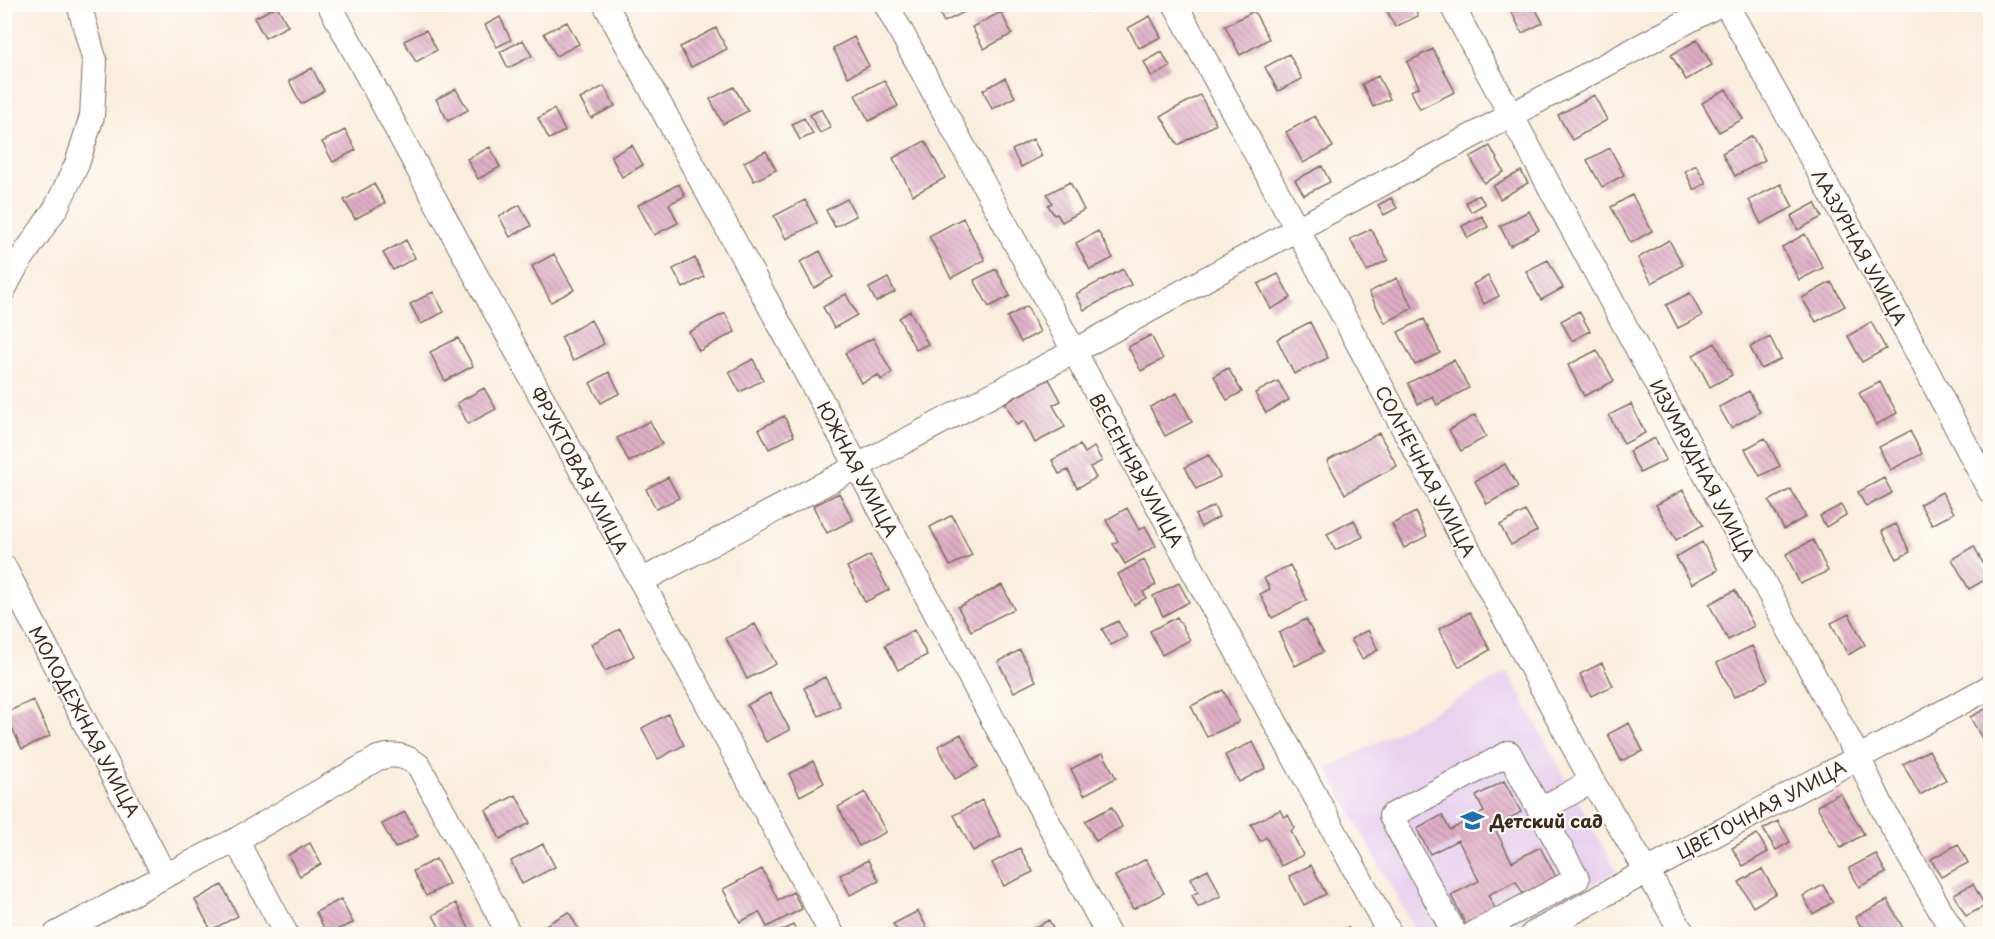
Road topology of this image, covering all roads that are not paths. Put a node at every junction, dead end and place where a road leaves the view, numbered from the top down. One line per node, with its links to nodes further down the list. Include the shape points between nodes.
1 (79, 4): 11 (street, via 95,62 92,116 77,164 56,208)
2 (329, 4): 16 (street, ФРУКТОВАЯ УЛИЦА)
3 (605, 4): 13 (street, ЮЖНАЯ УЛИЦА)
4 (886, 4): 12 (street, ВЕСЕННЯЯ УЛИЦА)
5 (1175, 4): 10 (street, СОЛНЕЧНАЯ УЛИЦА)
6 (1451, 4): 9 (street, ИЗУМРУДНАЯ УЛИЦА)
7 (1720, 4): 9 (street)
8 (1726, 4): 14 (street, ЛАЗУРНАЯ УЛИЦА)
9 (1511, 116): 10 (street); 18 (street, ИЗУМРУДНАЯ УЛИЦА)
10 (1297, 229): 12 (street); 19 (street, СОЛНЕЧНАЯ УЛИЦА)
11 (4, 289)
12 (1073, 352): 13 (street); 29 (street, ВЕСЕННЯЯ УЛИЦА)
13 (857, 466): 16 (street); 28 (street, ЮЖНАЯ УЛИЦА)
14 (1990, 491)
15 (4, 567): 23 (street, МОЛОДЕЖНАЯ УЛИЦА)
16 (641, 581): 27 (street, ФРУКТОВАЯ УЛИЦА)
17 (1990, 687): 18 (street, ЦВЕТОЧНАЯ УЛИЦА)
18 (1858, 757): 22 (street, ЦВЕТОЧНАЯ УЛИЦА); 34 (street, ИЗУМРУДНАЯ УЛИЦА, via 1887,817)
19 (1592, 781): 20 (street); 22 (street, СОЛНЕЧНАЯ УЛИЦА)
20 (1540, 810): 30 (street, via 1509,753 1391,816); 31 (street, via 1577,879)
21 (236, 840): 23 (street); 25 (street); 26 (street, via 378,758 400,755 419,766)
22 (1647, 871): 32 (street, ЦВЕТОЧНАЯ УЛИЦА); 33 (street, СОЛНЕЧНАЯ УЛИЦА)
23 (165, 876): 24 (street)
24 (60, 934)
25 (286, 934)
26 (509, 934)
27 (832, 934)
28 (1108, 934)
29 (1390, 934)
30 (1455, 934)
31 (1473, 934)
32 (1533, 934)
33 (1683, 934)
34 (1954, 934)

